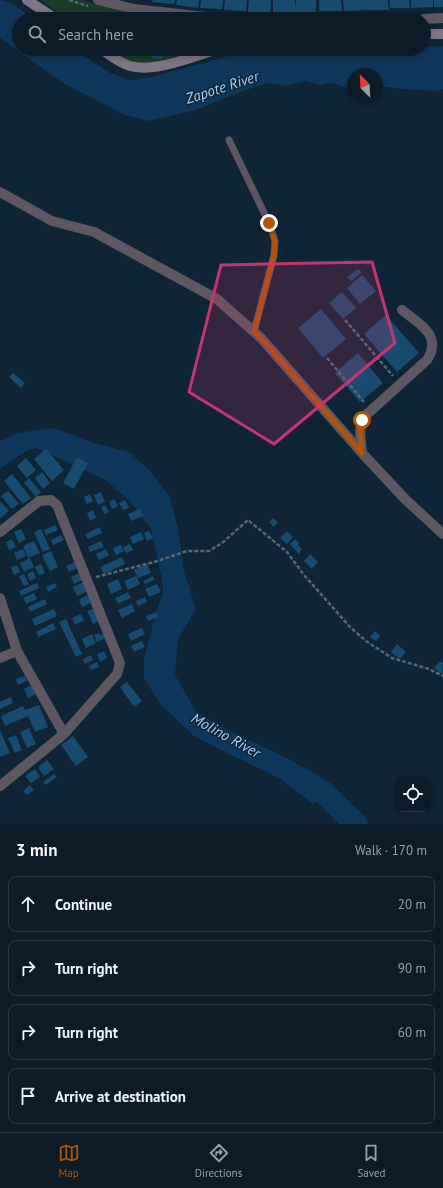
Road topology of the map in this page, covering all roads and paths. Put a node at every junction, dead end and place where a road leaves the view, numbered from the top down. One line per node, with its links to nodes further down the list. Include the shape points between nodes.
1 (27, 0): 3 (main road)
2 (98, 0): 4 (street)
3 (45, 12)
4 (160, 12)
5 (443, 18): 6 (street)
6 (431, 19)
7 (431, 34): 8 (main road)
8 (443, 34)
9 (110, 56): 10 (main road, via 129,66 141,68 156,67)
10 (194, 56)
11 (229, 140): 15 (lane, via 269,223 275,241 274,255)
12 (0, 192): 15 (street, via 52,221 94,232 216,298)
13 (402, 310): 18 (street, via 427,330 432,339 431,353 427,360)
14 (345, 320): 17 (path, via 393,376)
15 (254, 332): 19 (street)
16 (327, 358): 18 (path, via 364,402 358,408)
17 (387, 381)
18 (365, 416): 19 (street, via 360,426)
19 (362, 453): 21 (street)
20 (0, 532): 22 (street, via 40,501 51,500 57,505)
21 (443, 534)
22 (86, 580): 26 (path, via 187,551 209,551 248,520 287,552 350,627 366,641 392,658); 27 (street, via 120,663 117,674)
23 (0, 598): 24 (street)
24 (17, 651): 25 (street); 27 (street)
25 (0, 658)
26 (443, 676)
27 (64, 734): 28 (street)
28 (0, 786)

